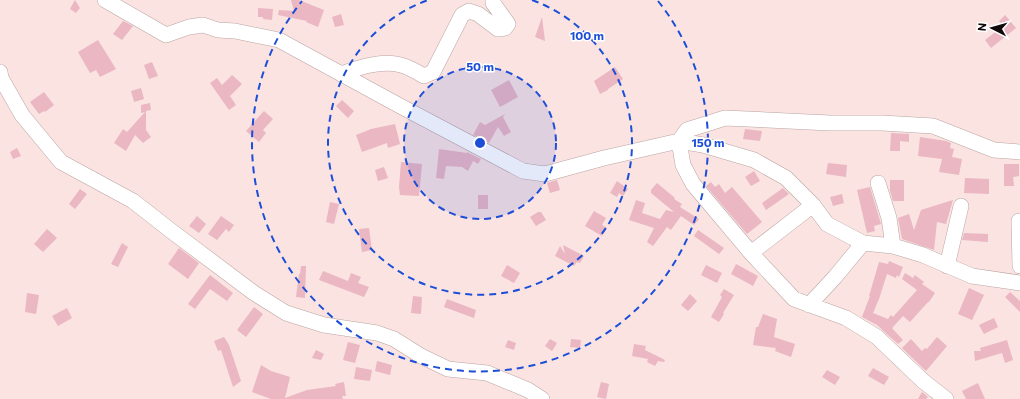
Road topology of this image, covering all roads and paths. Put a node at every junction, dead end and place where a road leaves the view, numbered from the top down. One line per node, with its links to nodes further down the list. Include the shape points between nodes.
1 (104, 0): 4 (street, via 166,35 203,25 218,30 279,40)
2 (493, 0): 4 (street, via 508,24 505,28 498,29 478,14 468,11 462,15 433,72 424,76 401,65 386,63 361,67)
3 (0, 72): 18 (street, via 22,115 61,162 133,201 254,293 286,313 324,325 377,333 394,339 448,369 487,373 528,390)
4 (341, 74): 5 (street, via 523,171 545,174)
5 (679, 141): 6 (street, via 688,130 724,118 830,123 882,122 933,126 994,150); 8 (street, via 703,145 754,160 786,178); 13 (street, via 683,165 693,184)
6 (1020, 152)
7 (878, 184): 12 (street, via 889,218)
8 (813, 205): 11 (street, via 827,224); 13 (street)
9 (962, 206): 14 (street)
10 (1019, 222): 15 (street)
11 (863, 242): 12 (street); 17 (street)
12 (893, 246): 14 (street)
13 (751, 252): 17 (street, via 794,298)
14 (947, 266): 16 (street, via 972,276)
15 (1020, 266)
16 (1020, 283)
17 (809, 305): 19 (street, via 846,318 877,337 923,382)
18 (542, 399)
19 (946, 399)

